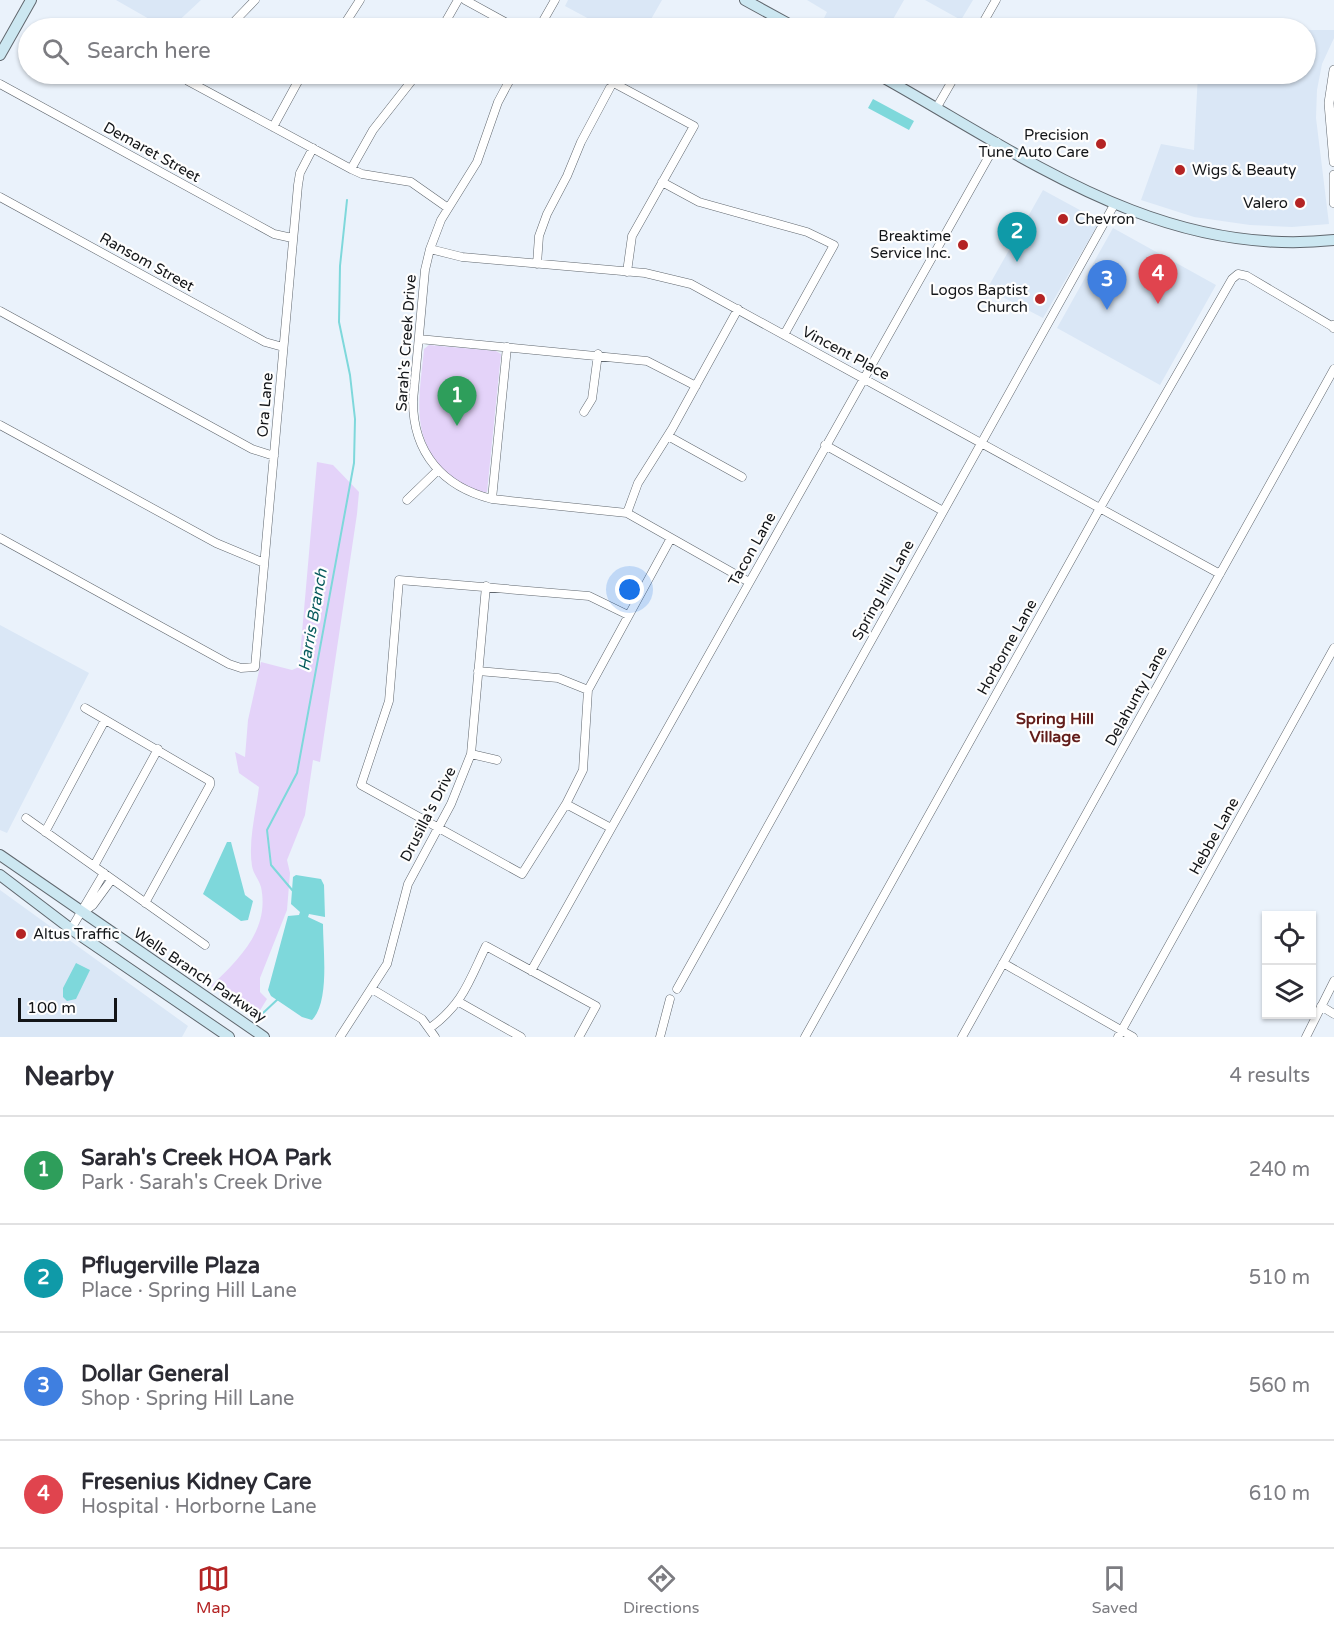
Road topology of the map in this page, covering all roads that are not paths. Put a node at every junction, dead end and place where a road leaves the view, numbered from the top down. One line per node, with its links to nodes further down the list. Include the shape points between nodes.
1 (31, 0): 9 (main road)
2 (255, 0): 10 (street)
3 (360, 0): 11 (street)
4 (458, 0): 12 (street)
5 (465, 0): 13 (street)
6 (555, 0): 14 (street)
7 (745, 0): 15 (main road)
8 (996, 0): 16 (street)
9 (21, 18)
10 (238, 18)
11 (348, 18)
12 (448, 18)
13 (498, 18)
14 (545, 18)
15 (778, 18)
16 (986, 18)
17 (18, 23): 18 (main road)
18 (0, 55)
19 (1334, 70): 33 (street, via 1329,103)
20 (0, 84): 41 (street, Demaret Street, via 274,234)
21 (194, 84): 30 (street)
22 (297, 84): 30 (street)
23 (409, 84): 34 (street, via 373,130)
24 (508, 84): 40 (street, Sarah's Creek Drive, via 477,162)
25 (612, 84): 44 (street, via 547,214 539,236)
26 (617, 84): 36 (street, via 694,126)
27 (895, 84): 29 (main road)
28 (950, 84): 29 (street)
29 (937, 107): 31 (main road)
30 (273, 127): 32 (street)
31 (997, 141): 39 (main road); 55 (street, Tacon Lane)
32 (313, 148): 34 (street); 41 (street, Ora Lane, via 300,173)
33 (1334, 162)
34 (351, 170): 40 (street, via 411,182)
35 (1334, 175): 38 (street)
36 (662, 182): 45 (street, via 632,236); 49 (street, via 699,202 807,232 834,245)
37 (0, 197): 51 (street, Ransom Street, via 265,342)
38 (1334, 203)
39 (1114, 205): 42 (main road, via 1184,229 1248,241); 60 (street, Spring Hill Lane)
40 (448, 208): 43 (street, Sarah's Creek Drive)
41 (292, 238): 51 (street, Ora Lane)
42 (1334, 240)
43 (430, 249): 44 (street, Vincent Place, via 462,257); 50 (street, Sarah's Creek Drive)
44 (537, 264): 45 (street, Vincent Place)
45 (627, 272): 46 (street, Vincent Place, via 682,281)
46 (738, 309): 49 (street, Vincent Place); 56 (street)
47 (0, 311): 62 (street, via 252,449)
48 (1334, 327): 67 (street, Horborne Lane, via 1238,274)
49 (784, 335): 55 (street, Vincent Place)
50 (419, 339): 52 (street); 63 (street, Sarah's Creek Drive, via 414,421 424,451)
51 (283, 346): 62 (street, Ora Lane)
52 (507, 347): 53 (street); 65 (street)
53 (598, 354): 56 (street, via 652,362); 57 (street, via 592,399)
54 (1334, 369): 73 (street, Delahunty Lane)
55 (863, 377): 60 (street, Vincent Place); 61 (street, Tacon Lane)
56 (696, 386): 59 (street)
57 (584, 412)
58 (0, 425): 72 (street, via 216,543)
59 (668, 436): 64 (street); 69 (street, via 638,483)
60 (982, 442): 67 (street, Vincent Place); 68 (street, Spring Hill Lane)
61 (825, 445): 68 (street); 74 (street, Tacon Lane)
62 (274, 456): 72 (street, Ora Lane)
63 (437, 471): 65 (street, Sarah's Creek Drive, via 465,491); 66 (street)
64 (742, 477)
65 (492, 499): 69 (street, Sarah's Creek Drive)
66 (406, 500)
67 (1100, 508): 73 (street, Vincent Place); 117 (street, Horborne Lane)
68 (943, 511): 102 (street, Spring Hill Lane)
69 (627, 513): 71 (street, Sarah's Creek Drive)
70 (0, 538): 72 (street, Ora Lane, via 241,668 255,667)
71 (671, 538): 74 (street, Sarah's Creek Drive); 76 (street)
72 (264, 563)
73 (1220, 574): 99 (street, Delahunty Lane)
74 (749, 582): 87 (street, Tacon Lane)
75 (486, 586): 76 (street, via 589,596); 78 (street, Drusilla's Drive); 88 (street, via 399,580 388,701 361,785)
76 (628, 615): 79 (street)
77 (1334, 648): 109 (street, Hebbe Lane)
78 (478, 670): 79 (street, via 558,678); 83 (street, Drusilla's Drive)
79 (588, 690): 85 (street, via 582,770)
80 (85, 708): 81 (street)
81 (105, 720): 82 (street); 89 (street)
82 (158, 749): 91 (street); 95 (street, via 207,777 210,785)
83 (471, 754): 84 (street); 88 (street, Drusilla's Drive)
84 (497, 760)
85 (566, 804): 87 (street); 88 (street, via 522,874)
86 (26, 818): 89 (street)
87 (611, 828): 100 (street, Tacon Lane)
88 (438, 829): 103 (street, Drusilla's Drive, via 408,884 395,942)
89 (45, 832): 91 (street)
90 (0, 855): 96 (main road, Wells Branch Parkway)
91 (94, 866): 92 (street)
92 (104, 873): 94 (street); 96 (street)
93 (0, 875): 97 (main road)
94 (112, 879): 95 (street); 96 (street)
95 (145, 903): 98 (street)
96 (82, 913): 97 (street); 111 (main road, Wells Branch Parkway)
97 (71, 928): 110 (main road)
98 (205, 945)
99 (1003, 963): 109 (street); 118 (street, Delahunty Lane)
100 (531, 971): 105 (street, via 486,946); 115 (street, via 596,1006)
101 (1334, 981): 106 (street)
102 (677, 988)
103 (372, 989): 108 (street, via 406,1008); 112 (street, Drusilla's Drive)
104 (670, 999): 116 (street)
105 (459, 1002): 108 (street); 114 (street)
106 (1321, 1006): 107 (street); 120 (street)
107 (1334, 1014)
108 (430, 1028): 113 (street)
109 (1120, 1034): 119 (street)
110 (229, 1037)
111 (264, 1037)
112 (340, 1037)
113 (435, 1037)
114 (521, 1037)
115 (579, 1037)
116 (660, 1037)
117 (805, 1037)
118 (962, 1037)
119 (1133, 1037)
120 (1306, 1037)

